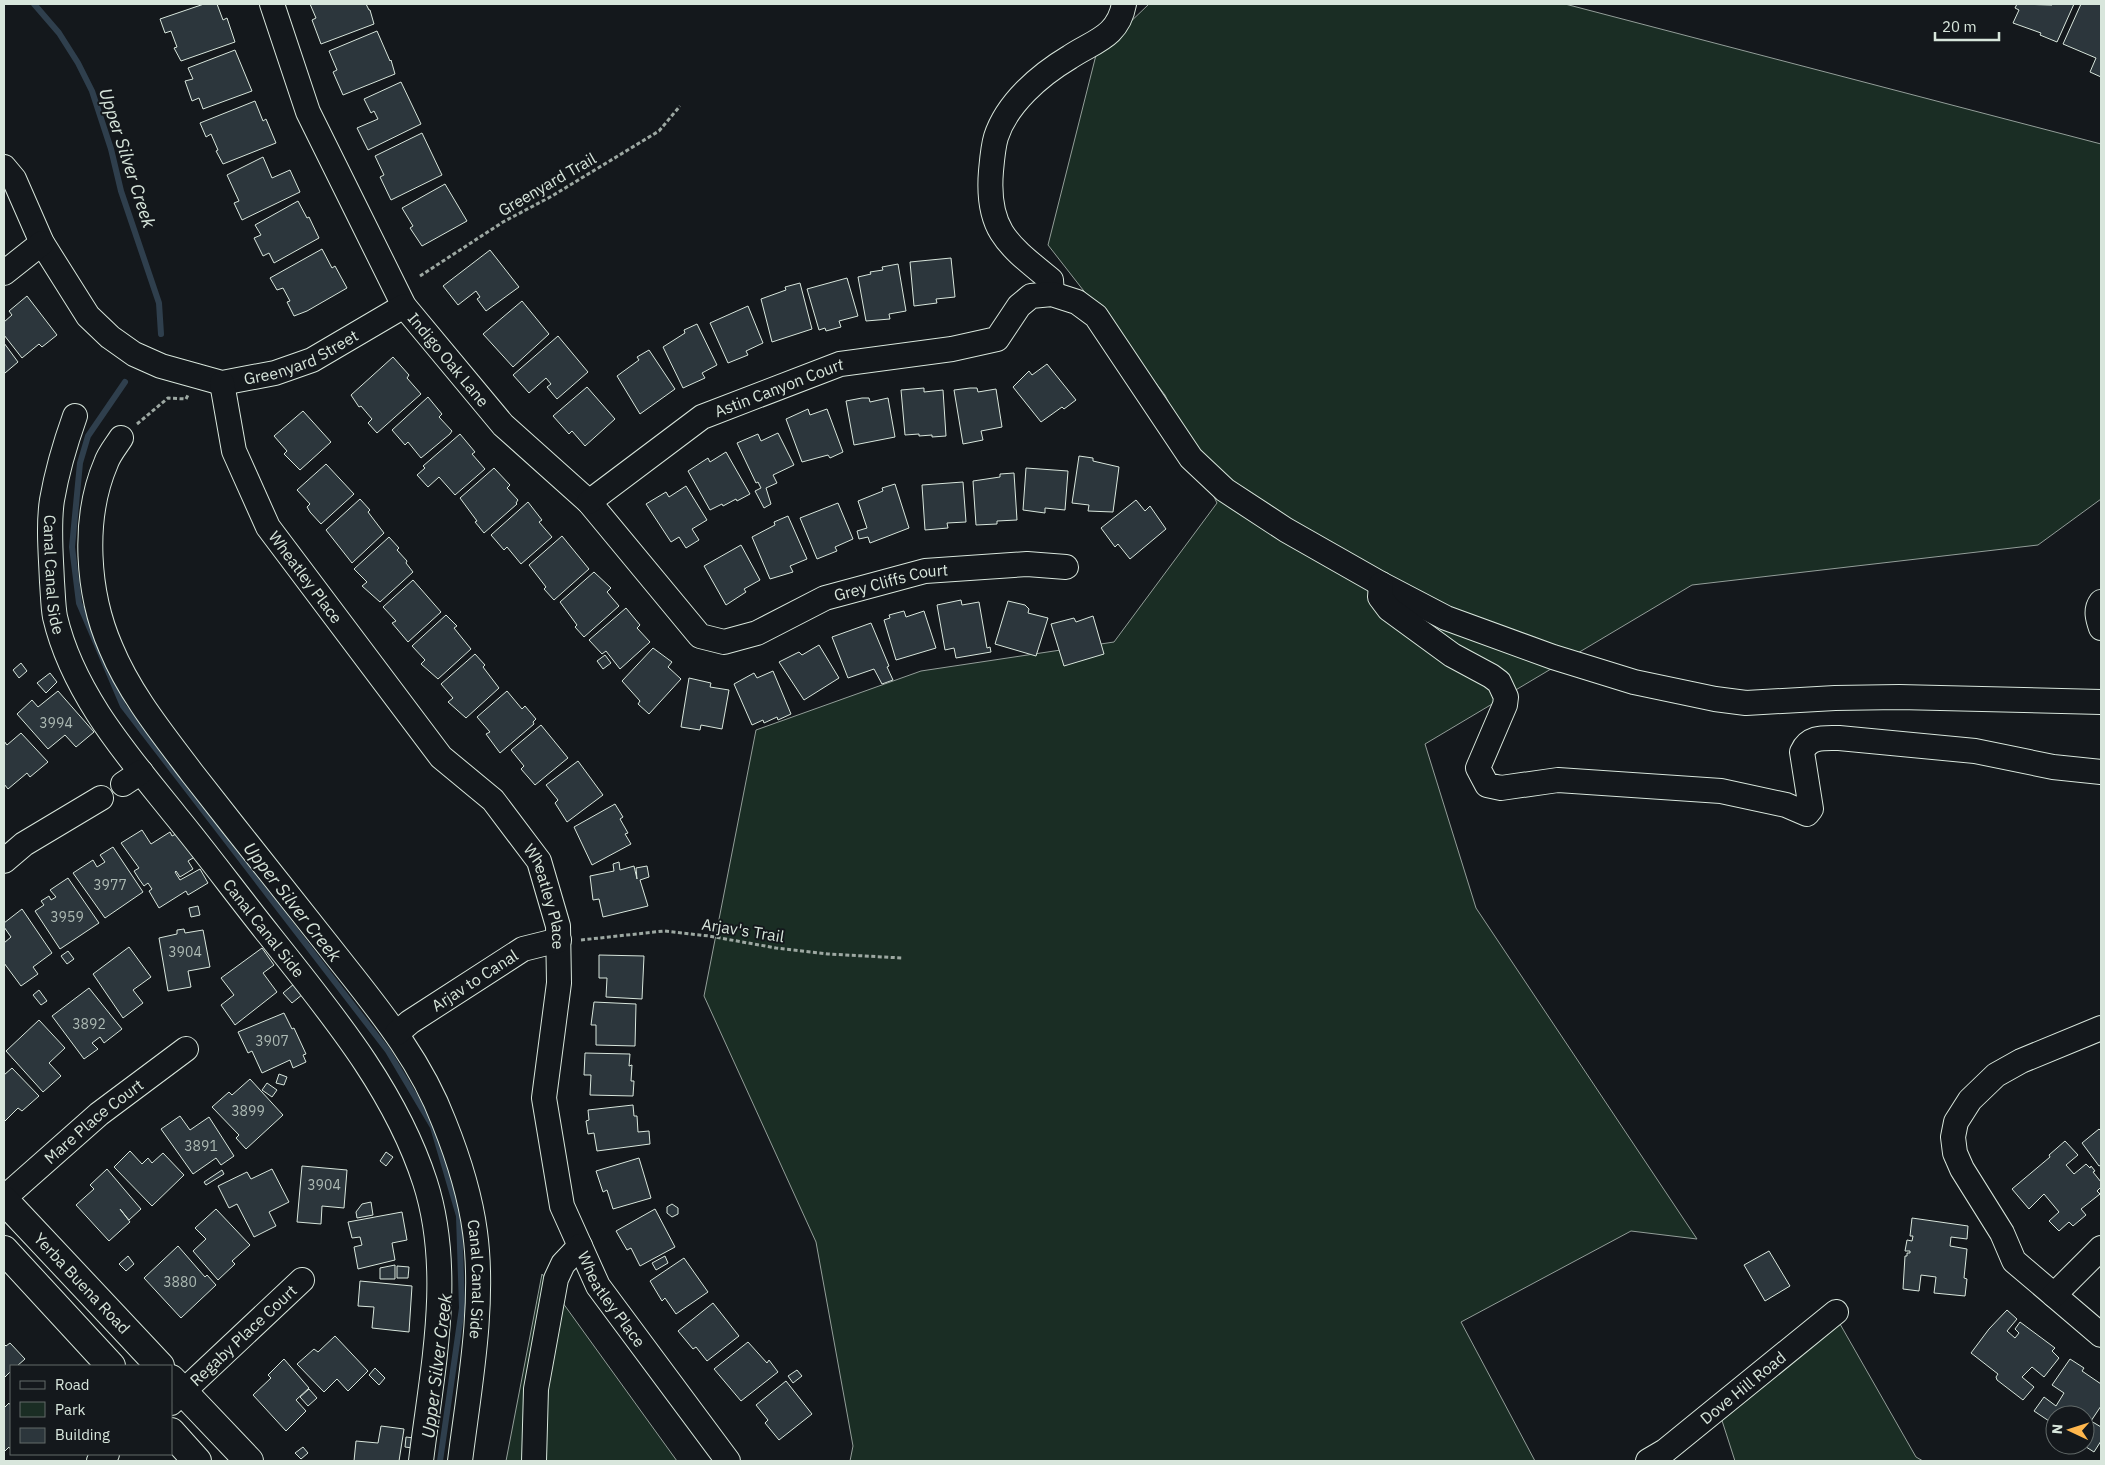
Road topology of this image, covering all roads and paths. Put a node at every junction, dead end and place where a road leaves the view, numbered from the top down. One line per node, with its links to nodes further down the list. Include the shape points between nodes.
1 (272, 4): 9 (street, Indigo Oak Lane, via 308,112)
2 (1124, 4): 8 (street, via 1115,28 1030,88 1004,117 996,137 990,185 991,209 997,226 1019,254 1051,280)
3 (680, 106): 7 (path, Greenyard Trail, via 659,131 503,222)
4 (4, 166): 5 (street, Greenyard Street, via 14,179)
5 (42, 243): 6 (street); 10 (street, Greenyard Street, via 88,316 110,337 134,354)
6 (4, 273)
7 (420, 276)
8 (1052, 294): 14 (street, Astin Canyon Court, via 1030,296 997,339 952,350 840,364 702,417); 16 (street, via 1077,302 1096,316 1191,458 1224,490)
9 (404, 306): 11 (street, Greenyard Street, via 312,360 275,374); 14 (street, Indigo Oak Lane, via 504,425)
10 (190, 383): 11 (street, Greenyard Street); 13 (path, via 186,399 168,398)
11 (222, 383): 24 (street, Wheatley Place, via 234,451 268,527 441,757 493,800 539,862 558,926)
12 (75, 416): 43 (street, Canal Canal Side, via 61,454 51,503 55,616 67,655 132,778 324,1004 361,1056 401,1120 427,1192 435,1226 440,1288)
13 (121, 438): 27 (street, Canal Canal Side, via 106,461 99,482 90,545 91,576 110,647 143,708)
14 (589, 502): 19 (street, Indigo Oak Lane, via 700,636)
15 (1066, 568): 19 (street, Grey Cliffs Court, via 1028,564 925,571 825,598 757,633)
16 (1380, 584): 20 (street, via 1446,618 1553,658 1634,682 1715,699 1746,703 1899,697); 21 (street, via 1380,598 1389,609 1452,655 1499,682 1506,697 1478,768 1487,785 1500,788 1558,780 1721,790 1786,805 1807,814 1811,809 1802,752 1810,741 1821,738 1976,751 2053,767)
17 (2101, 602): 18 (street, via 2097,614)
18 (2101, 628)
19 (724, 642)
20 (2101, 702)
21 (2101, 772)
22 (101, 798): 23 (street, via 24,844)
23 (4, 861)
24 (570, 940): 25 (path, Arjav's Trail, via 664,931 828,954); 27 (street, Arjav to Canal, via 523,949); 30 (street, Wheatley Place, via 560,983 544,1098 562,1206)
25 (902, 958)
26 (2101, 1028): 34 (street, via 2021,1061 1996,1075 1970,1100 1956,1122 1955,1153 2002,1233 2014,1261)
27 (397, 1033): 44 (street, Canal Canal Side, via 422,1073 444,1120 462,1174 475,1232 478,1280)
28 (186, 1049): 29 (street, Mare Place Court, via 99,1114)
29 (4, 1199): 38 (main road, Yerba Buena Road)
30 (580, 1246): 45 (street, via 563,1264 556,1279 536,1389); 46 (street, Wheatley Place, via 598,1286)
31 (2101, 1248): 34 (street)
32 (4, 1250): 37 (main road)
33 (302, 1280): 39 (street, Regaby Place Court)
34 (2054, 1295): 36 (street)
35 (1836, 1312): 47 (street, Dove Hill Road, via 1665,1451)
36 (2101, 1335)
37 (110, 1365)
38 (159, 1365)
39 (176, 1391): 42 (main road)
40 (172, 1433): 41 (main road)
41 (197, 1461)
42 (249, 1461)
43 (421, 1461)
44 (460, 1461)
45 (534, 1461)
46 (728, 1461)
47 (1648, 1461)

